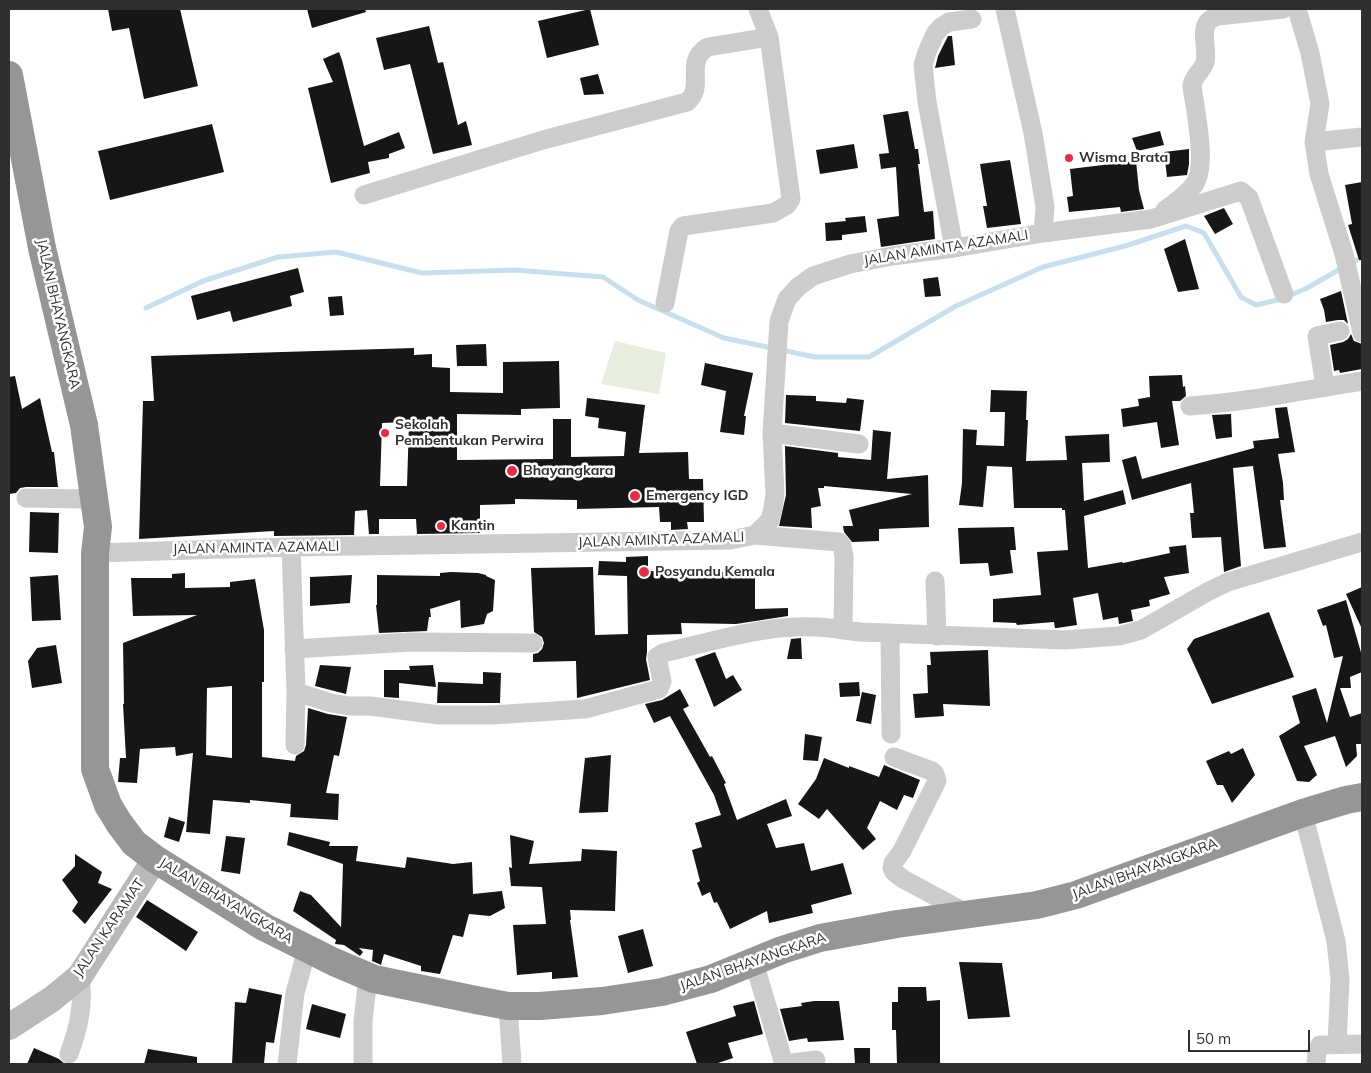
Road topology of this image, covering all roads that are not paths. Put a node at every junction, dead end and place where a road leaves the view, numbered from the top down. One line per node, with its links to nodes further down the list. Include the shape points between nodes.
1 (758, 9): 6 (street)
2 (1004, 9): 13 (street, JALAN AMINTA AZAMALI, via 1033,133 1045,207)
3 (1283, 9): 12 (street, via 1218,16 1208,20 1204,38 1206,60 1192,86 1201,160 1199,175 1195,184 1177,201)
4 (1297, 9): 9 (street, via 1320,104)
5 (972, 20): 14 (street, via 949,22 942,27 935,34 923,65)
6 (769, 36): 11 (street, via 701,51 696,64 695,92 687,102 543,140); 16 (street, via 791,199 773,214 683,226 679,231)
7 (9, 75): 29 (highway, JALAN BHAYANGKARA, via 42,248 84,425 98,527)
8 (1362, 137): 9 (street)
9 (1314, 142): 18 (street, via 1319,174 1344,254)
10 (9, 172): 25 (highway, JALAN BHAYANGKARA)
11 (364, 195)
12 (1151, 219): 13 (street); 15 (street, via 1238,191 1245,192)
13 (1042, 233): 14 (street, JALAN AMINTA AZAMALI)
14 (954, 248): 22 (street, JALAN AMINTA AZAMALI, via 859,262 813,276 798,287 787,299 779,321)
15 (1284, 294)
16 (665, 303)
17 (1340, 331): 20 (street, via 1317,336)
18 (1362, 333)
19 (1362, 381): 20 (street)
20 (1325, 386): 21 (street, via 1257,399)
21 (1190, 406)
22 (772, 432): 23 (street); 26 (street, JALAN AMINTA AZAMALI, via 774,508 770,520)
23 (859, 444)
24 (26, 498): 25 (street)
25 (83, 499): 29 (highway, JALAN BHAYANGKARA, via 86,526)
26 (755, 535): 28 (street, JALAN AMINTA AZAMALI, via 730,540); 31 (street, via 839,542 844,556)
27 (1362, 542): 33 (street, via 1228,582 1141,630 1119,636 1065,640)
28 (291, 547): 29 (street, JALAN AMINTA AZAMALI); 35 (street)
29 (95, 553): 42 (highway, JALAN BHAYANGKARA, via 95,769 108,805 119,823 134,843)
30 (935, 581): 33 (street)
31 (843, 630): 32 (street); 36 (street, via 784,626 663,653 657,657 662,681 659,689 585,709 439,715 349,706)
32 (890, 633): 33 (street); 37 (street)
33 (937, 636)
34 (533, 643): 35 (street, via 412,642)
35 (294, 649): 36 (street)
36 (296, 692): 38 (street)
37 (891, 734)
38 (295, 745)
39 (894, 757): 43 (street, via 932,771 937,781 892,868 903,879)
40 (1362, 797): 41 (highway, JALAN BHAYANGKARA)
41 (1303, 813): 43 (highway, JALAN BHAYANGKARA, via 1076,895 1037,905); 50 (street, via 1336,940 1340,979)
42 (155, 859): 44 (highway, JALAN BHAYANGKARA, via 264,927); 46 (street, JALAN KARAMAT)
43 (970, 915): 45 (highway, JALAN BHAYANGKARA, via 820,938)
44 (307, 949): 47 (highway, JALAN BHAYANGKARA); 54 (street, via 295,993)
45 (754, 962): 48 (highway, JALAN BHAYANGKARA, via 711,979 662,992 602,1001); 57 (street)
46 (80, 976): 49 (street, JALAN KARAMAT); 52 (street, via 82,1011)
47 (368, 977): 48 (highway, JALAN BHAYANGKARA); 55 (street)
48 (508, 1006): 56 (street)
49 (9, 1027)
50 (1337, 1044): 51 (street); 58 (street, via 1320,1045)
51 (1362, 1044)
52 (69, 1054)
53 (816, 1059): 57 (street)
54 (287, 1064)
55 (363, 1064)
56 (512, 1064)
57 (784, 1064)
58 (1316, 1064)

